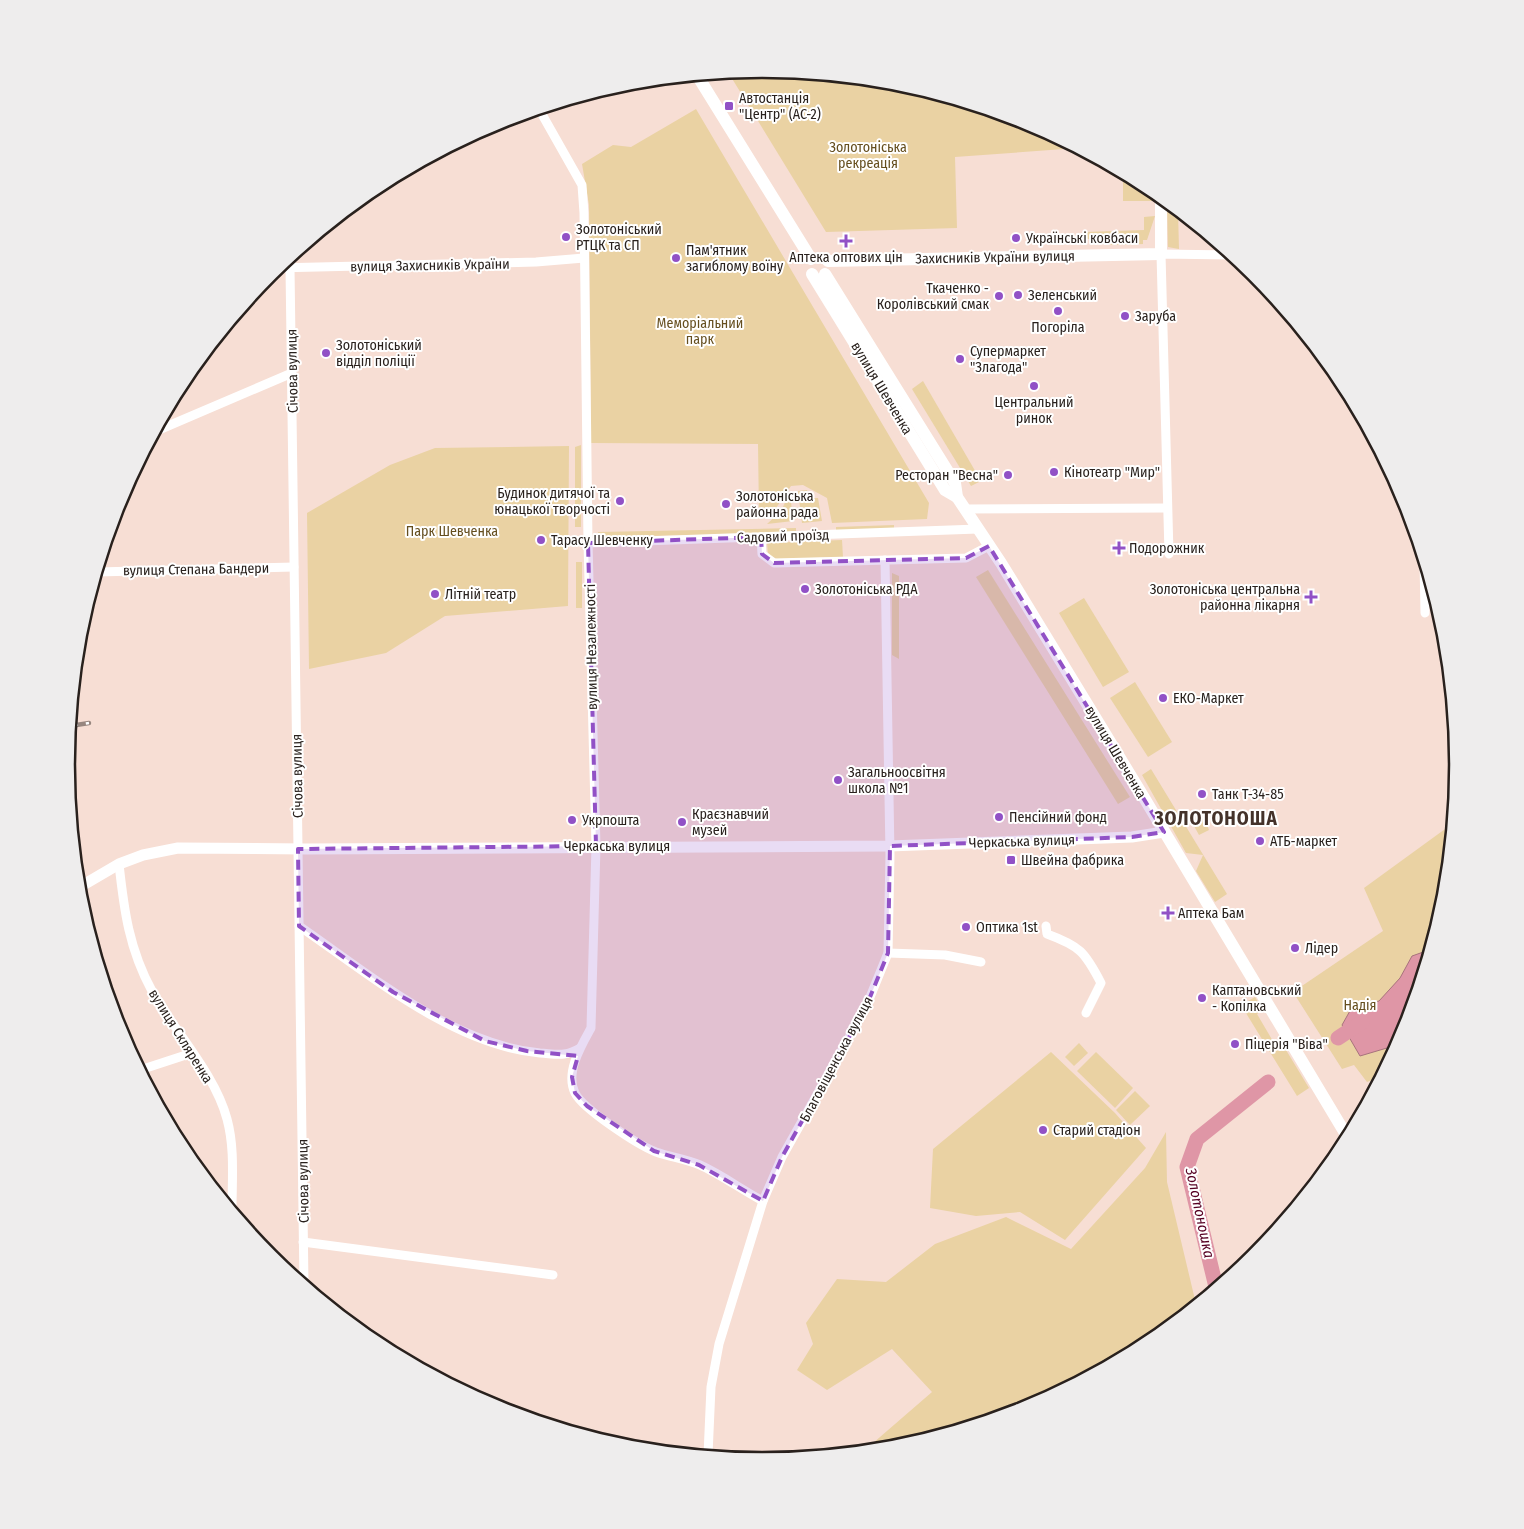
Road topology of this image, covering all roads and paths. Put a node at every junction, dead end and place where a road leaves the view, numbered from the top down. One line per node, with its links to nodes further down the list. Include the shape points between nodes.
1 (700, 80): 7 (main road)
2 (542, 114): 6 (street, вулиця Незалежності, via 582,185)
3 (1161, 205): 4 (main road)
4 (1161, 254): 5 (street); 8 (main road, Захисників України вулиця); 14 (street)
5 (1222, 255)
6 (584, 258): 9 (street, вулиця Захисників України); 18 (street, вулиця Незалежності)
7 (811, 259): 8 (main road, via 820,255); 10 (main road, via 808,265)
8 (827, 267): 10 (main road, via 819,276); 13 (main road, вулиця Шевченка, via 955,483)
9 (290, 268): 11 (street, Січова вулиця)
10 (812, 274): 13 (main road, вулиця Шевченка, via 945,490)
11 (292, 373): 12 (street); 22 (street, Січова вулиця)
12 (163, 428)
13 (957, 497): 15 (main road, вулиця Шевченка)
14 (1167, 508): 15 (street); 20 (street)
15 (965, 509): 16 (main road, вулиця Шевченка)
16 (978, 530): 17 (street, Садовий проїзд); 19 (main road, вулиця Шевченка)
17 (761, 537): 18 (street, Садовий проїзд); 21 (street, via 762,554 774,563)
18 (588, 544): 27 (street, вулиця Незалежності)
19 (989, 546): 21 (street, via 966,558); 26 (main road, вулиця Шевченка)
20 (1168, 554)
21 (885, 560): 28 (street, Благовіщенська вулиця)
22 (294, 567): 23 (street, вулиця Степана Бандери); 29 (street, Січова вулиця)
23 (103, 572)
24 (1424, 582): 25 (street)
25 (1425, 613)
26 (1164, 832): 28 (street, Черкаська вулиця, via 1132,837); 40 (main road, вулиця Шевченка)
27 (596, 846): 28 (street, Черкаська вулиця); 29 (street, Черкаська вулиця); 37 (street, вулиця Незалежності, via 590,1028)
28 (890, 846): 34 (street, Благовіщенська вулиця)
29 (298, 849): 30 (street, Черкаська вулиця, via 178,848); 32 (street, Січова вулиця)
30 (119, 864): 31 (street, Черкаська вулиця); 38 (street, вулиця Скляренка, via 125,922 134,953 152,991)
31 (86, 884)
32 (299, 926): 37 (street, via 393,992 485,1042 568,1055); 43 (street, Січова вулиця)
33 (1046, 926): 36 (street, via 1047,934 1069,942 1088,957 1101,983)
34 (888, 953): 35 (street, via 945,955); 42 (street, Благовіщенська вулиця, via 866,1007 782,1157)
35 (981, 962)
36 (1086, 1013)
37 (580, 1048): 42 (street, вулиця Незалежності, via 572,1077 576,1093 587,1106 627,1136 654,1151 699,1165)
38 (192, 1053): 39 (street); 41 (street, вулиця Скляренка, via 214,1087 227,1119 233,1158)
39 (146, 1068)
40 (1343, 1130)
41 (232, 1201)
42 (763, 1201): 46 (street, Благовіщенська вулиця, via 719,1344 711,1387)
43 (304, 1242): 44 (street); 45 (street, Січова вулиця)
44 (553, 1275)
45 (304, 1276)
46 (708, 1449)

